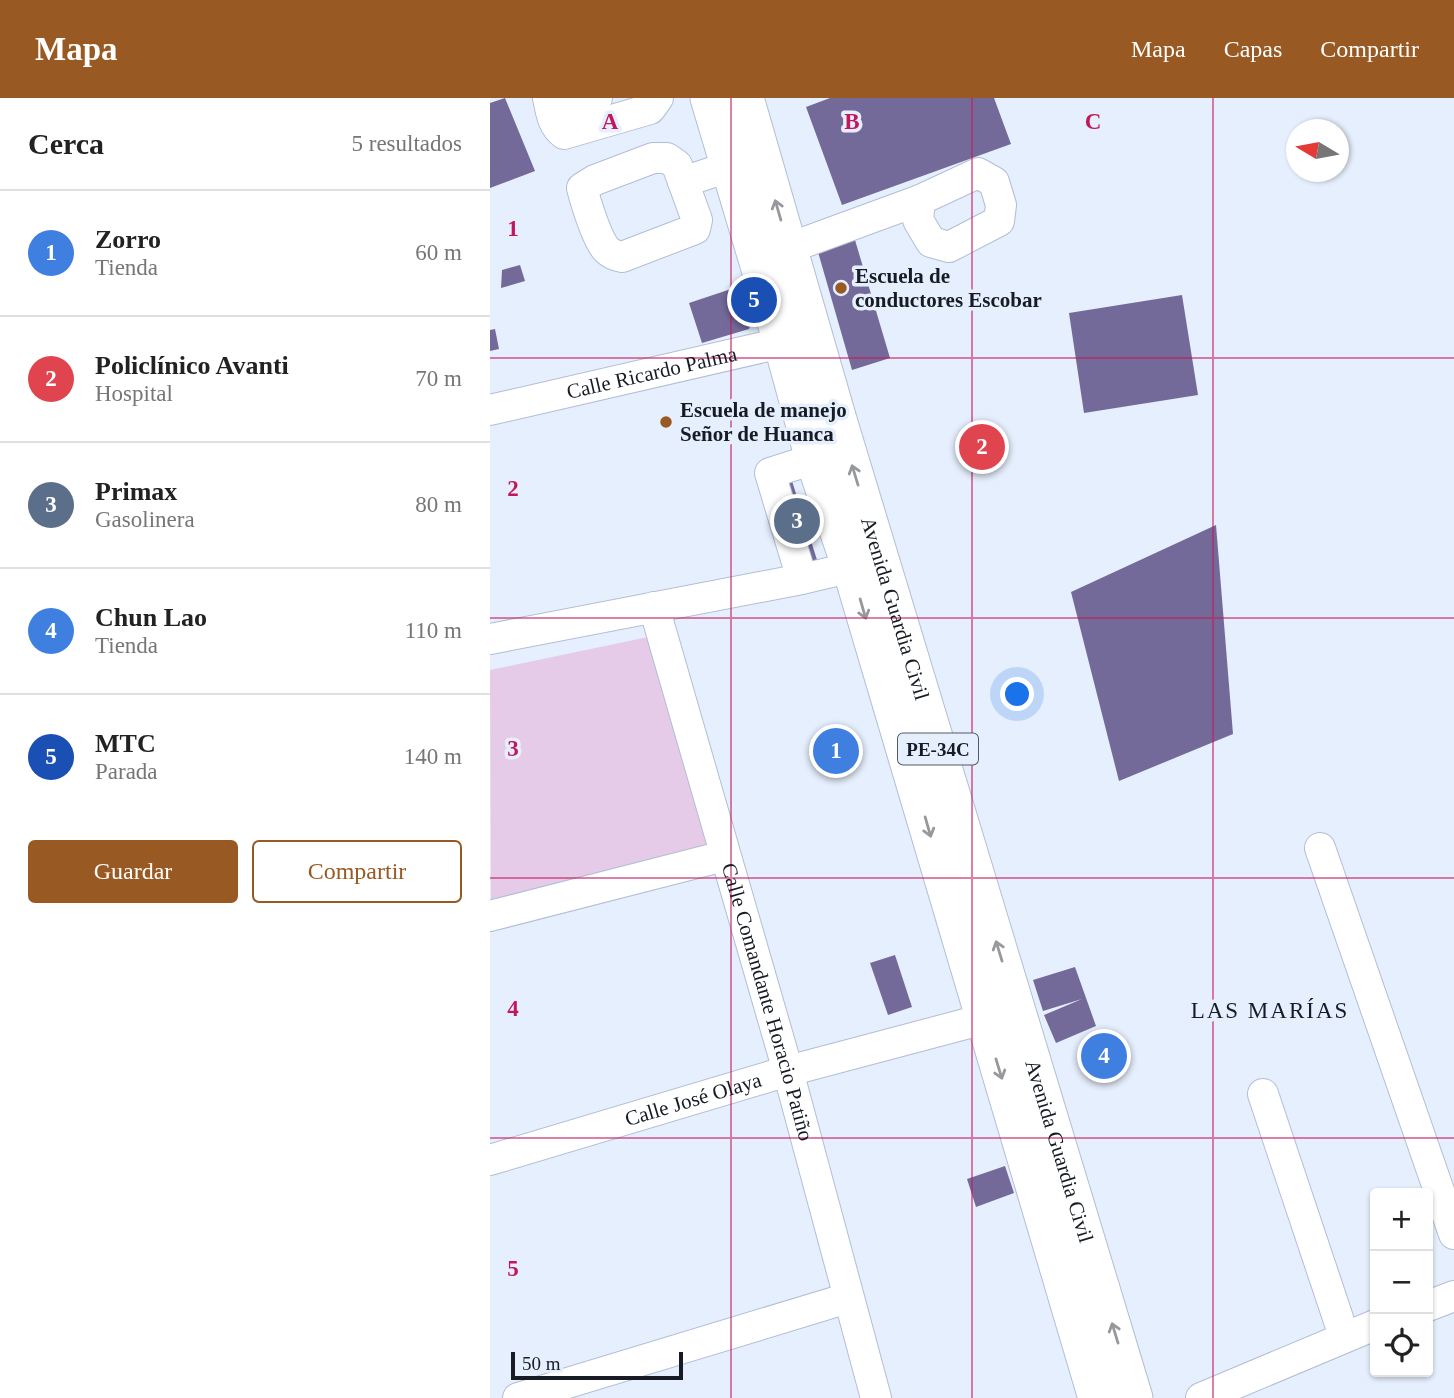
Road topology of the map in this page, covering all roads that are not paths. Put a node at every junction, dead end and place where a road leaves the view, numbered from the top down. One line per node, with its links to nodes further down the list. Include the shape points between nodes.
1 (548, 98): 5 (street, via 557,129 564,134)
2 (562, 98): 5 (street)
3 (658, 98): 5 (street, via 650,108)
4 (733, 102): 9 (main road, Avenida Guardia Civil / PE-34C, one-way to 4); 10 (main road, Avenida Guardia Civil / PE-34C)
5 (603, 106)
6 (716, 172): 7 (street)
7 (683, 181)
8 (920, 200): 9 (street)
9 (789, 248): 10 (main road, Avenida Guardia Civil / PE-34C)
10 (798, 339): 11 (street, Calle Ricardo Palma); 12 (main road, Avenida Guardia Civil / PE-34C); 13 (main road, Avenida Guardia Civil / PE-34C, one-way to 10)
11 (490, 410)
12 (814, 459): 13 (main road, Avenida Guardia Civil / PE-34C); 14 (street, via 770,473)
13 (866, 564): 14 (street); 20 (main road, Avenida Guardia Civil / PE-34C)
14 (802, 579): 15 (street)
15 (654, 607): 16 (street); 18 (street, Calle Comandante Horacio Patiño)
16 (490, 639)
17 (1321, 848): 24 (street)
18 (724, 856): 19 (street); 21 (street, Calle Comandante Horacio Patiño)
19 (490, 916)
20 (1000, 1013): 21 (street, Calle José Olaya); 32 (main road, Avenida Guardia Civil / PE-34C, one-way to 32); 33 (main road, Avenida Guardia Civil / PE-34C, one-way to 20)
21 (788, 1071): 23 (street, Calle José Olaya); 26 (street, Calle Comandante Horacio Patiño)
22 (1263, 1094): 29 (street)
23 (490, 1160)
24 (1454, 1234)
25 (1454, 1296): 27 (street)
26 (848, 1298): 30 (street); 31 (street, Calle Comandante Horacio Patiño)
27 (1433, 1304)
28 (1370, 1327): 29 (street)
29 (1344, 1336): 34 (street)
30 (518, 1398)
31 (876, 1398)
32 (1097, 1398)
33 (1135, 1398)
34 (1201, 1398)

